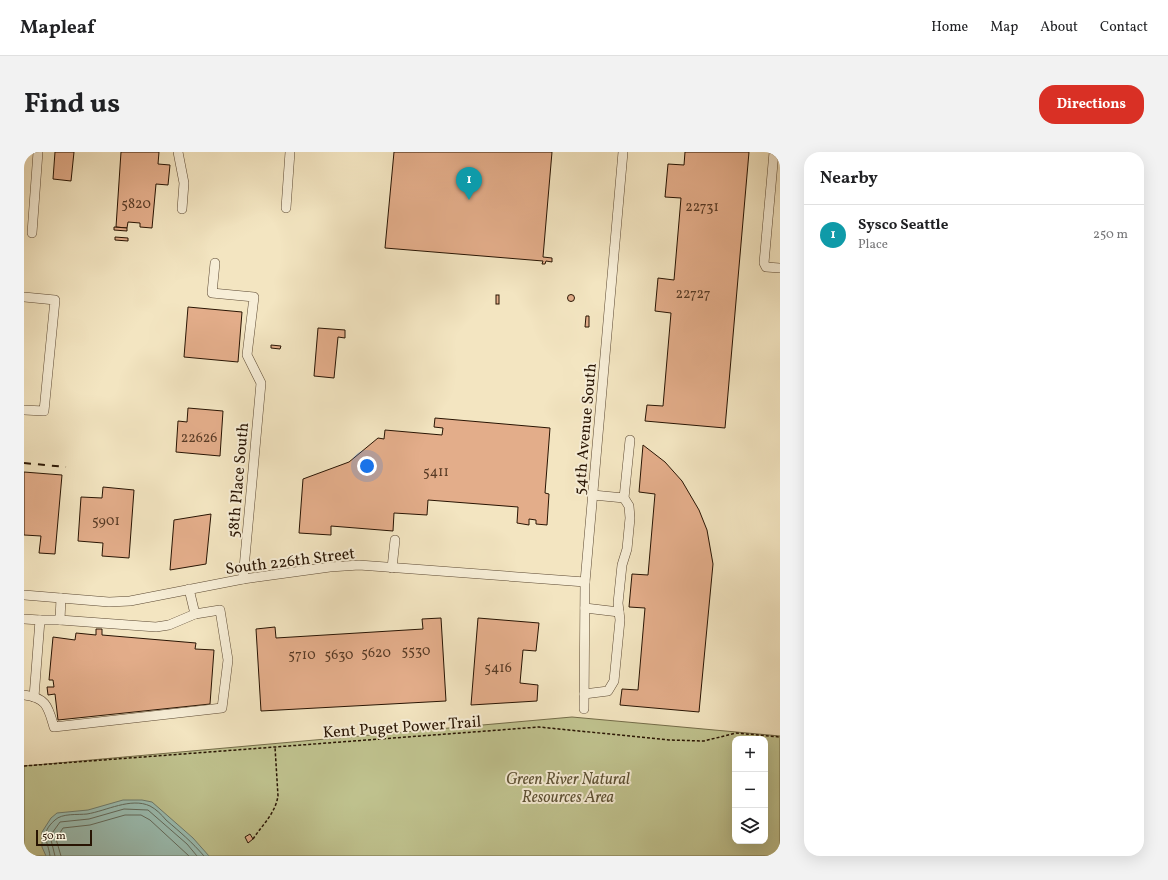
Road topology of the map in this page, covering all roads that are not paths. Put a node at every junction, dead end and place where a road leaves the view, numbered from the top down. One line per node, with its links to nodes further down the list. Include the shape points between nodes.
1 (38, 152): 8 (street)
2 (178, 152): 7 (street, via 184,183)
3 (290, 152): 6 (street)
4 (623, 152): 14 (street, 54th Avenue South)
5 (774, 152): 10 (street, via 764,263 766,267)
6 (286, 208)
7 (182, 209)
8 (32, 233)
9 (215, 263): 18 (street, 58th Place South, via 212,293 254,297 247,355 262,383)
10 (780, 268)
11 (24, 297): 12 (street, via 55,300 44,412)
12 (24, 410)
13 (630, 440): 15 (street)
14 (593, 495): 15 (street); 19 (street, 54th Avenue South)
15 (624, 498): 24 (street, via 629,506 630,518 627,549 622,565)
16 (395, 540): 17 (street)
17 (392, 568): 18 (street, South 226th Street, via 359,565 330,567); 19 (street, South 226th Street)
18 (243, 579): 20 (street, South 226th Street)
19 (585, 582): 23 (street, 54th Avenue South)
20 (190, 590): 22 (street, South 226th Street, via 130,601); 25 (street)
21 (24, 594): 22 (street, South 226th Street)
22 (61, 598): 28 (street)
23 (585, 608): 24 (street); 29 (street, 54th Avenue South)
24 (619, 612): 29 (street, via 614,681 608,691)
25 (195, 614): 28 (street, via 169,625 156,627); 31 (street, via 220,610 228,660 222,708 54,727 46,704)
26 (24, 619): 27 (street)
27 (40, 620): 28 (street); 31 (street)
28 (60, 620)
29 (584, 694): 32 (street, 54th Avenue South)
30 (24, 695): 31 (street)
31 (34, 697)
32 (584, 709)

